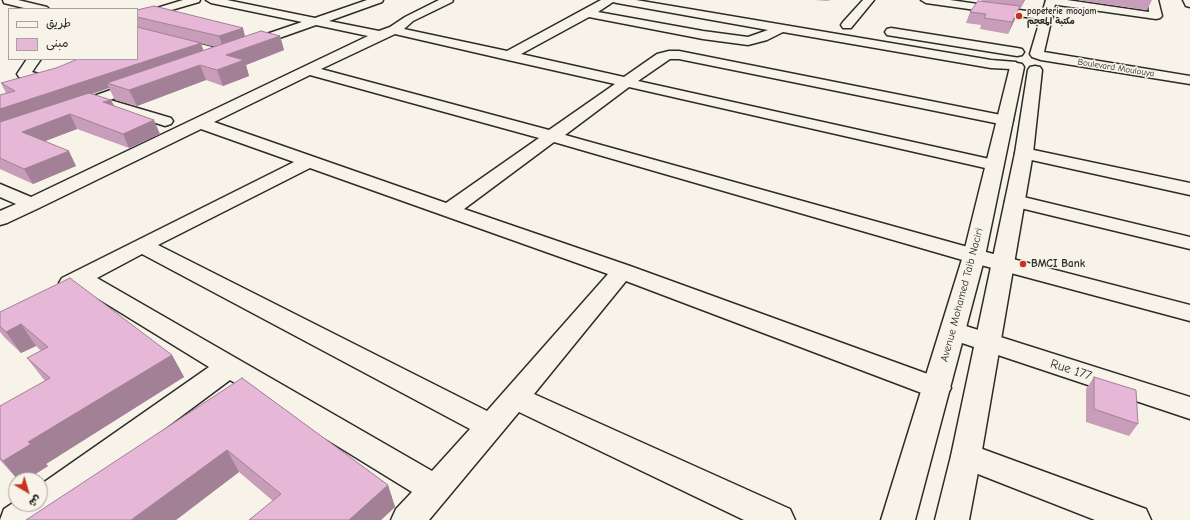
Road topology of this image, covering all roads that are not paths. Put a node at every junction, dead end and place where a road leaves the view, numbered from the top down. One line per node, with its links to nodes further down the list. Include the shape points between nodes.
1 (195, 0): 22 (street)
2 (211, 0): 23 (street)
3 (378, 0): 23 (street)
4 (448, 0): 30 (street)
5 (609, 0): 19 (street)
6 (617, 0): 20 (street)
7 (869, 0): 28 (street)
8 (930, 0): 13 (street)
9 (1051, 0): 14 (street); 21 (street, Avenue Mohamed Taib Naciri)
10 (1153, 0): 14 (street, via 1156,16)
11 (1188, 0): 15 (street)
12 (7, 1): 16 (street)
13 (980, 4): 18 (street)
14 (1102, 4)
15 (1190, 4)
16 (38, 8)
17 (724, 9): 20 (street)
18 (1033, 11): 21 (street); 27 (street)
19 (587, 13): 25 (street, via 748,41); 32 (street)
20 (712, 16): 25 (street)
21 (1047, 17): 33 (street, Avenue Mohamed Taib Naciri)
22 (138, 18)
23 (316, 22): 30 (street); 31 (street)
24 (832, 22): 28 (street)
25 (781, 28): 28 (street)
26 (880, 30): 33 (street)
27 (1028, 30)
28 (855, 31): 33 (street, via 991,64)
29 (138, 32): 31 (street)
30 (387, 32): 32 (street); 36 (street)
31 (223, 54): 35 (street)
32 (508, 56): 40 (street)
33 (1028, 59): 39 (street, Boulevard Moulouya); 41 (street, Boulevard Moulouya); 44 (street, Avenue Mohamed Taib Naciri); 48 (street, Avenue Mohamed Taib Naciri)
34 (33, 60): 37 (street, via 24,74)
35 (202, 62)
36 (309, 70): 46 (street); 47 (street)
37 (43, 80)
38 (152, 80): 42 (street)
39 (1190, 80)
40 (627, 82): 44 (street, via 662,57 678,55); 47 (street); 50 (street)
41 (1190, 93)
42 (95, 100): 43 (street); 45 (street)
43 (66, 110)
44 (1005, 120): 50 (street, Avenue Mohamed Taib Naciri)
45 (165, 121)
46 (200, 123): 49 (street); 54 (street)
47 (551, 136): 55 (street); 59 (street)
48 (1024, 153): 51 (street); 53 (street, Avenue Mohamed Taib Naciri)
49 (309, 161): 55 (street); 58 (street)
50 (994, 165): 59 (street, Avenue Mohamed Taib Naciri)
51 (1190, 189)
52 (0, 190): 54 (street)
53 (1015, 202): 57 (street); 60 (street, Avenue Mohamed Taib Naciri)
54 (32, 204): 56 (street)
55 (448, 210): 61 (street)
56 (0, 219)
57 (1190, 243)
58 (142, 245): 62 (street); 71 (street)
59 (974, 256): 60 (street); 65 (street, Avenue Mohamed Taib Naciri)
60 (1003, 264): 64 (street); 66 (street, Avenue Mohamed Taib Naciri)
61 (622, 271): 68 (street); 69 (street)
62 (80, 278): 63 (street); 67 (street)
63 (53, 292)
64 (1190, 313)
65 (953, 331): 66 (street, Rue 177); 68 (street, Avenue Mohamed Taib Naciri)
66 (988, 343): 70 (street, Rue 177); 72 (street, Avenue Mohamed Taib Naciri)
67 (228, 367): 73 (street); 74 (street)
68 (937, 388): 79 (street, Avenue Mohamed Taib Naciri)
69 (516, 398): 71 (street); 78 (street)
70 (1190, 408)
71 (491, 426): 73 (street)
72 (966, 456): 80 (street, Avenue Mohamed Taib Naciri); 81 (street)
73 (435, 489): 77 (street)
74 (48, 497)
75 (27, 512): 76 (street)
76 (16, 520)
77 (408, 520)
78 (778, 520)
79 (898, 520)
80 (952, 520)
81 (1134, 520)

